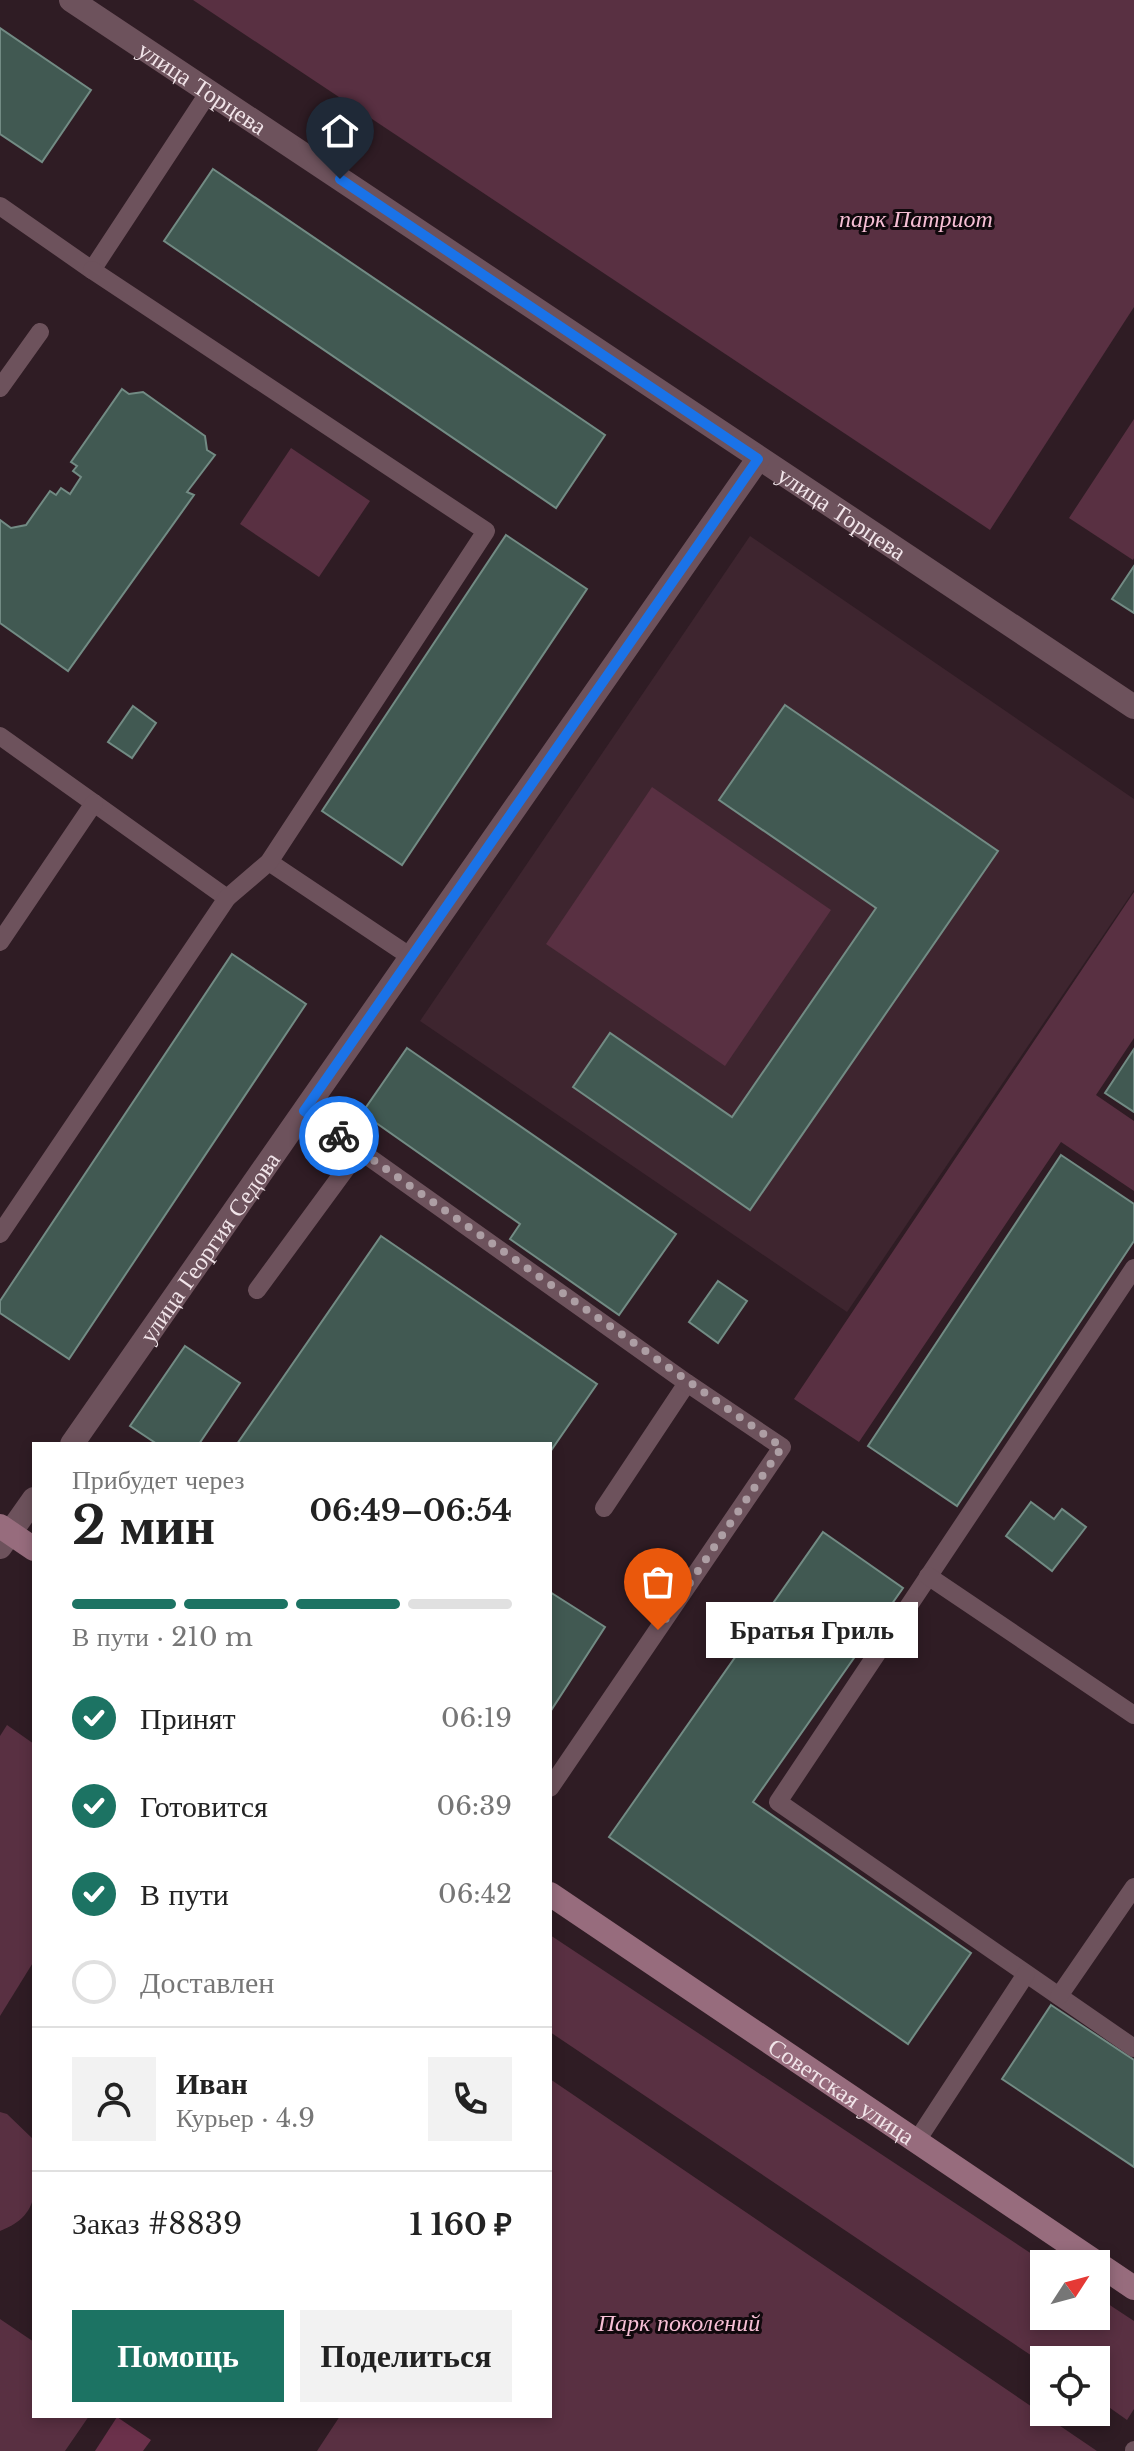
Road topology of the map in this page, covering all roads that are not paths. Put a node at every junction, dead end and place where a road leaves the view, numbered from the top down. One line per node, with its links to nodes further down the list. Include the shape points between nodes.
1 (71, 0): 2 (street, улица Торцева)
2 (209, 92): 4 (lane); 7 (street, улица Торцева)
3 (0, 206): 4 (lane)
4 (92, 270): 11 (lane, via 486,531)
5 (40, 332): 6 (lane)
6 (0, 388)
7 (758, 459): 8 (street, улица Торцева); 14 (street, улица Георгия Седова)
8 (1134, 707)
9 (0, 736): 10 (lane)
10 (94, 803): 12 (lane); 13 (lane)
11 (269, 862): 12 (lane); 14 (lane)
12 (227, 898): 17 (lane)
13 (0, 942)
14 (411, 957): 15 (street, улица Георгия Седова)
15 (304, 1111): 16 (lane); 21 (street, улица Георгия Седова)
16 (359, 1151): 19 (lane); 20 (lane)
17 (0, 1234)
18 (1134, 1268): 26 (lane)
19 (257, 1290)
20 (687, 1383): 23 (lane); 28 (lane, via 782,1447)
21 (73, 1442)
22 (32, 1501): 24 (street)
23 (604, 1508)
24 (3, 1535): 25 (street)
25 (32, 1548)
26 (928, 1576): 27 (lane); 31 (lane, via 778,1802)
27 (1134, 1715)
28 (552, 1785)
29 (1134, 1887): 32 (lane)
30 (552, 1895): 34 (street, Советская улица)
31 (1026, 1974): 32 (lane); 34 (lane)
32 (1059, 1996): 33 (lane)
33 (1134, 2048)
34 (916, 2142): 35 (street, Советская улица)
35 (1134, 2288)

